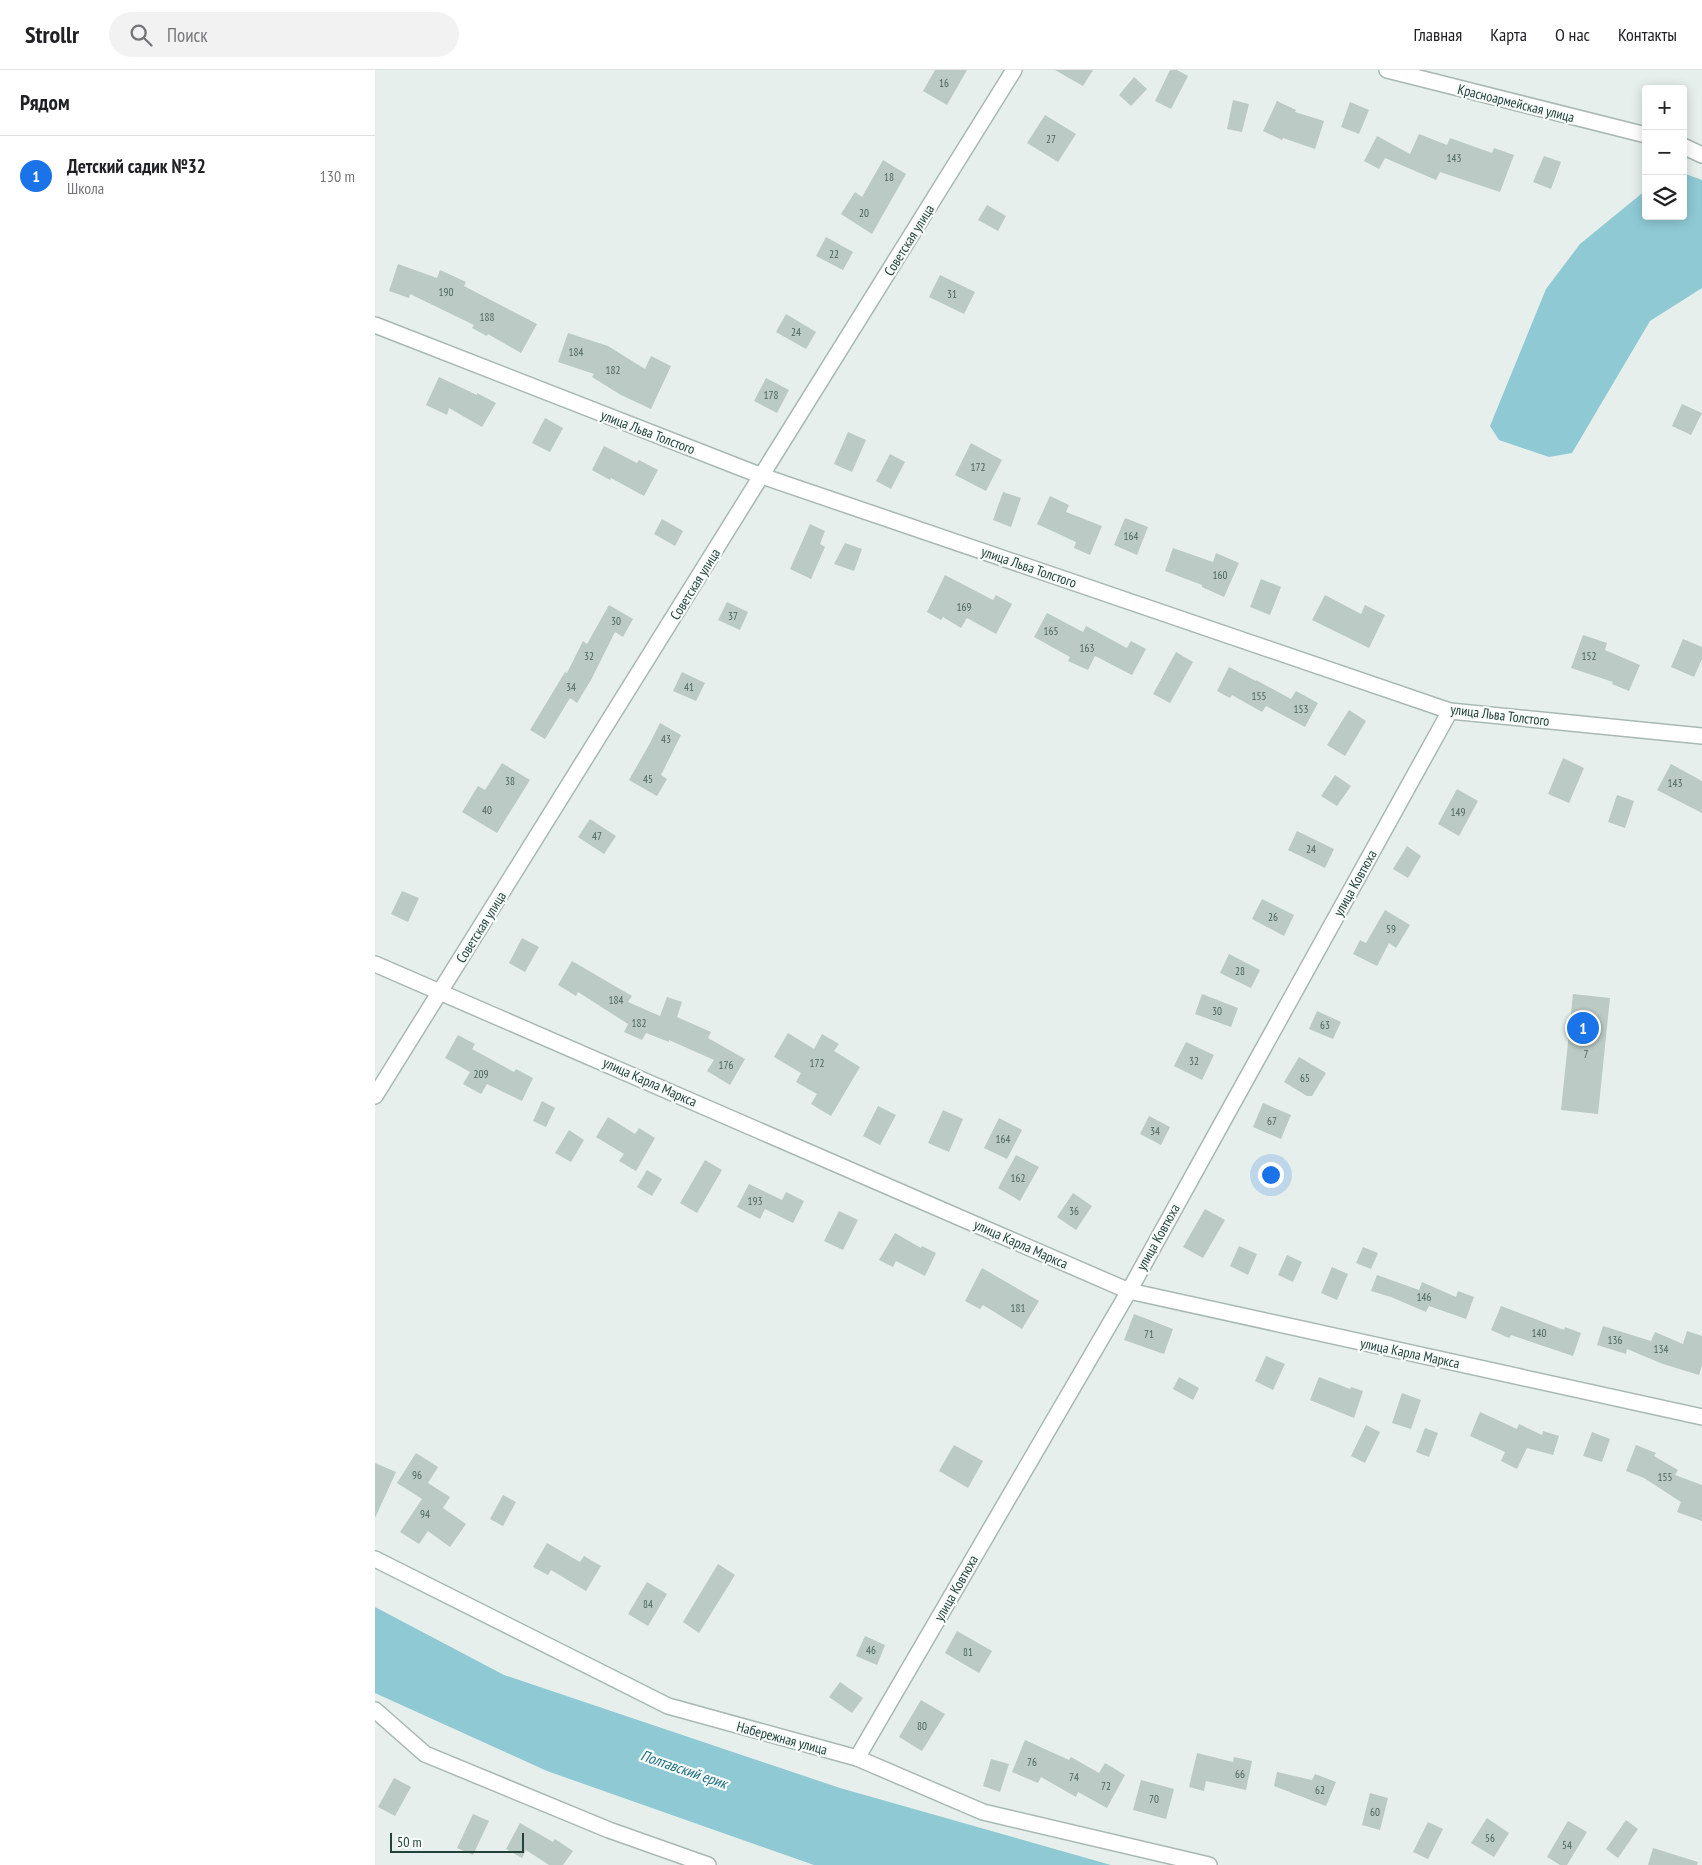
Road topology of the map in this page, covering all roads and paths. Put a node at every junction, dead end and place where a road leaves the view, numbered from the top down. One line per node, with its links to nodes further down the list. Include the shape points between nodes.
1 (1014, 70): 7 (street, Советская улица)
2 (1387, 70): 3 (street, Красноармейская улица)
3 (1642, 134)
4 (1687, 148): 5 (street)
5 (1702, 155)
6 (375, 325): 7 (street, улица Льва Толстого)
7 (762, 476): 8 (street, улица Льва Толстого); 11 (street, Советская улица)
8 (1450, 711): 9 (street, улица Льва Толстого); 13 (street, улица Ковтюха)
9 (1702, 736)
10 (375, 964): 11 (street, улица Карла Маркса)
11 (440, 991): 12 (street, Советская улица); 13 (street, улица Карла Маркса)
12 (375, 1096)
13 (1129, 1291): 14 (street, улица Карла Маркса); 17 (street, улица Ковтюха)
14 (1702, 1417)
15 (375, 1559): 17 (street, Набережная улица, via 669,1706)
16 (375, 1710): 18 (street, via 425,1754 609,1830)
17 (857, 1758): 19 (street, Набережная улица, via 983,1812)
18 (708, 1865)
19 (1209, 1865)

